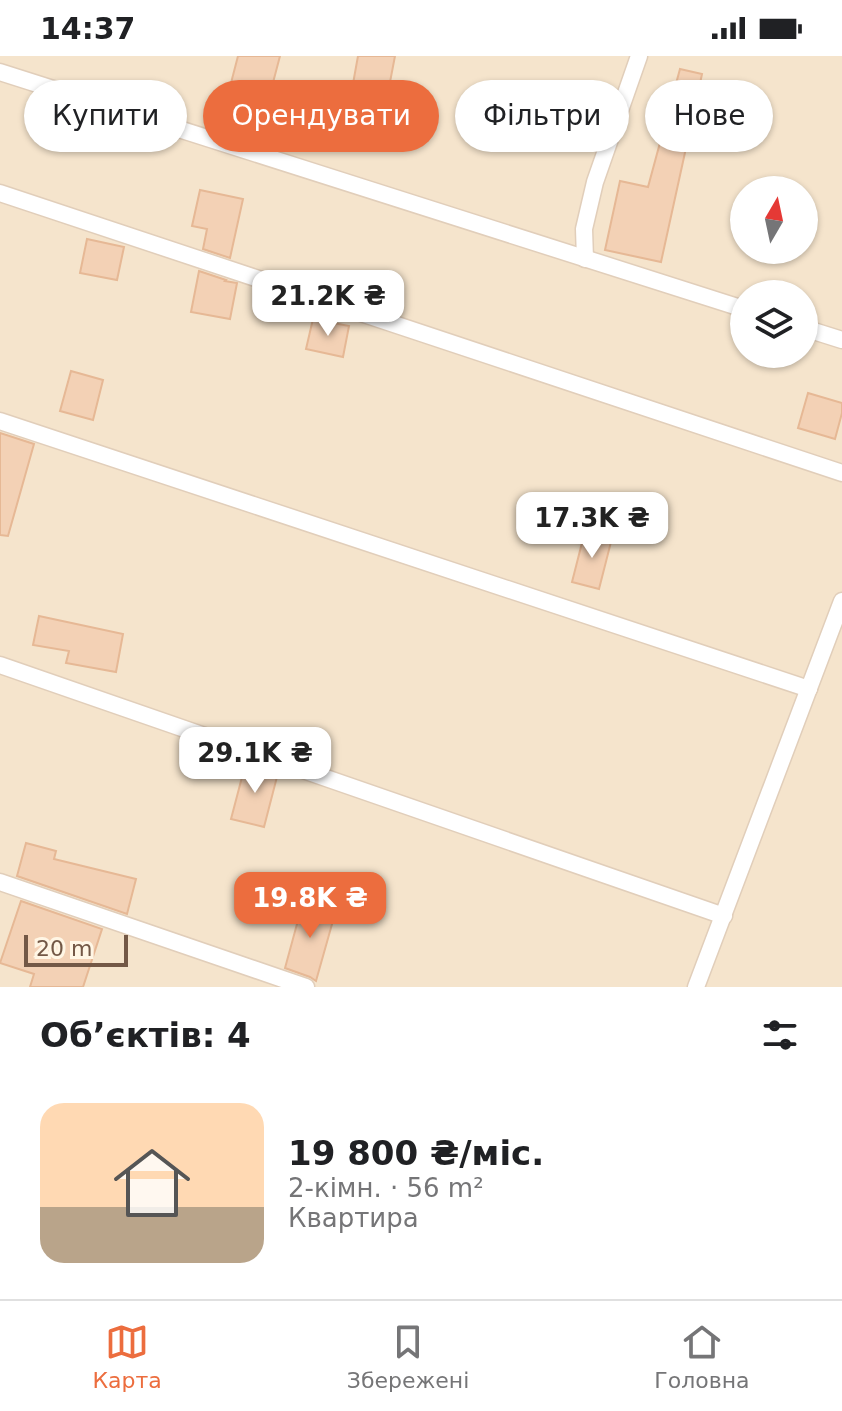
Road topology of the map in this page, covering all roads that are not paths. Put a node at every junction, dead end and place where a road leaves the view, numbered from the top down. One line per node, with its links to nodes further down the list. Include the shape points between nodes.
1 (639, 56): 4 (lane, via 595,182 584,229)
2 (0, 72): 4 (lane)
3 (0, 193): 9 (lane)
4 (585, 259): 5 (lane)
5 (730, 305)
6 (818, 332): 7 (lane)
7 (842, 340)
8 (0, 421): 12 (lane)
9 (842, 473)
10 (842, 601): 12 (lane)
11 (0, 665): 14 (lane)
12 (809, 689): 14 (lane)
13 (0, 882): 15 (lane)
14 (724, 916): 16 (lane)
15 (306, 987)
16 (696, 987)

